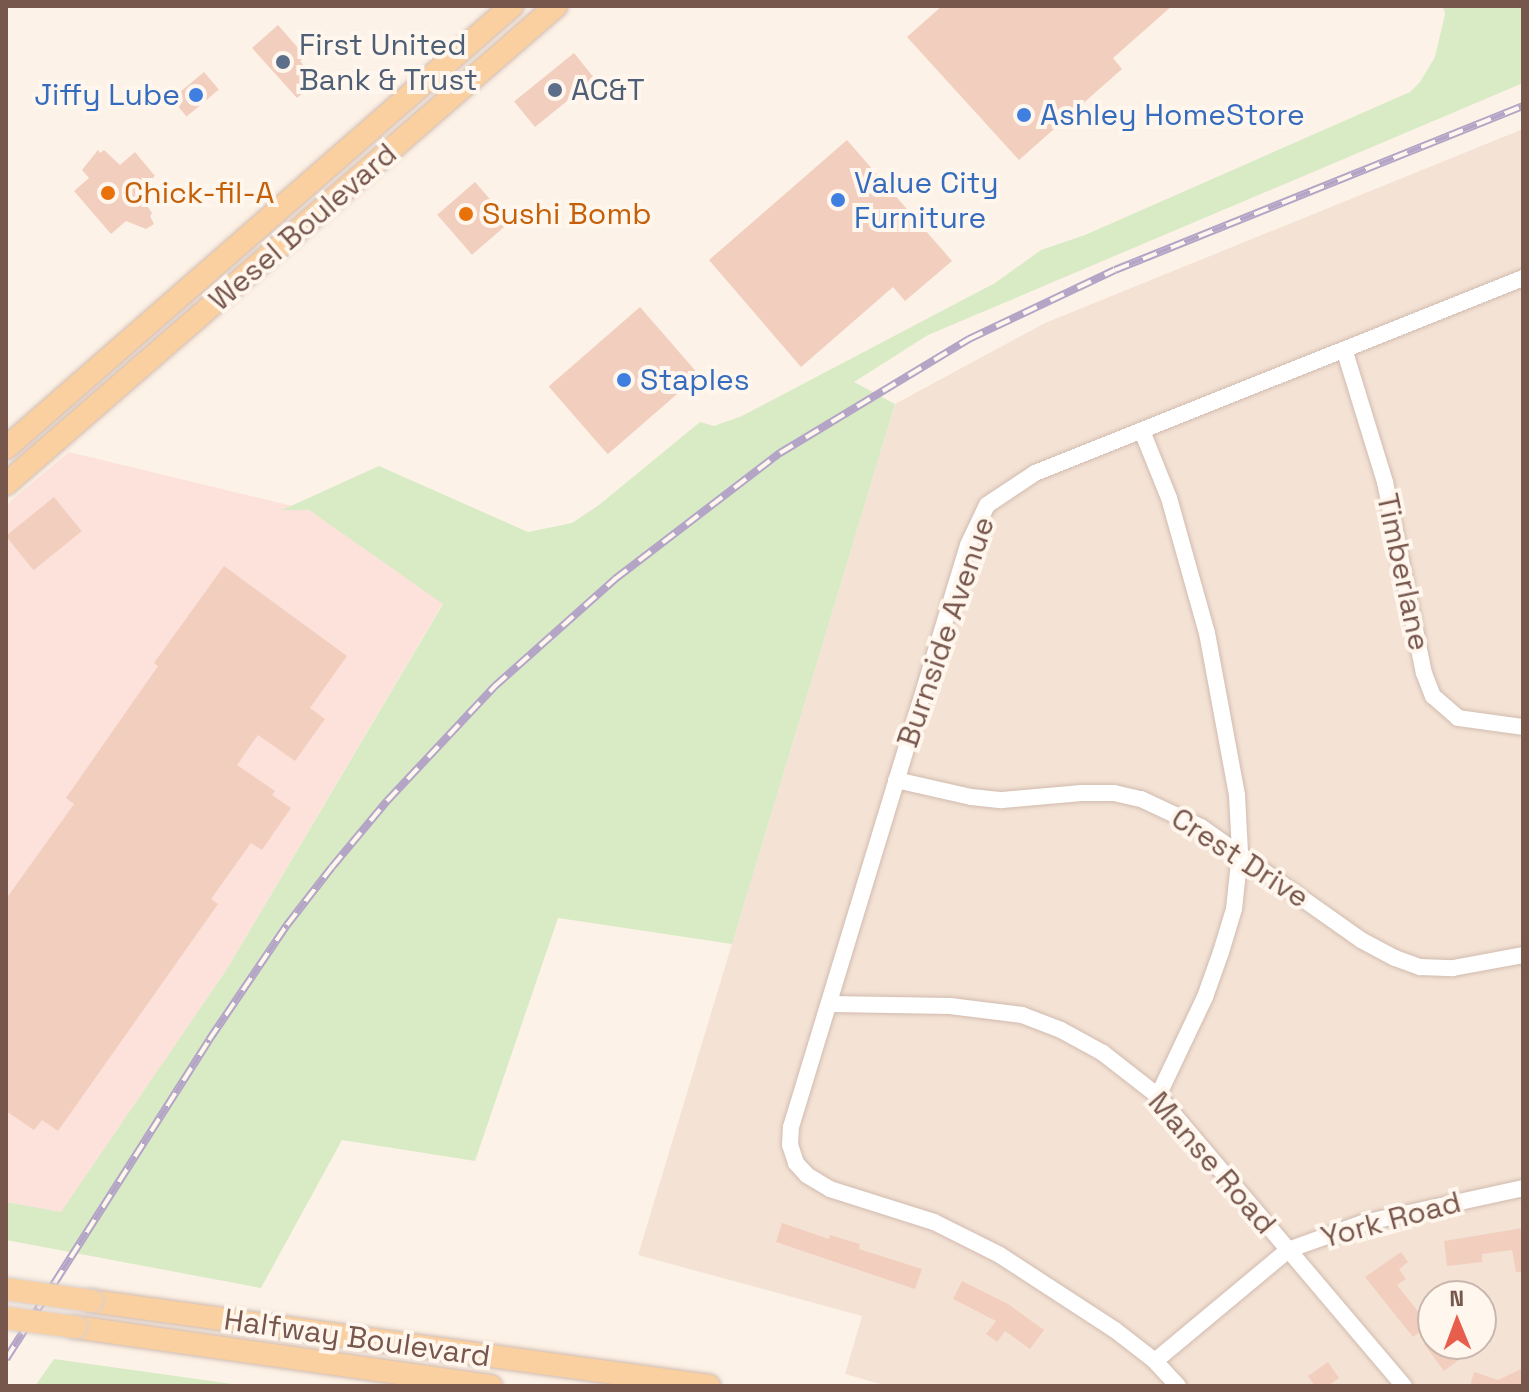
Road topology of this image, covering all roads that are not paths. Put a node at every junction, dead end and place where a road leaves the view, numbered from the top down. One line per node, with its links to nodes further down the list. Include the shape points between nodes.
1 (512, 6): 6 (main road, Wesel Boulevard)
2 (556, 6): 7 (main road, Wesel Boulevard)
3 (1523, 278): 4 (street, Burnside Avenue)
4 (1345, 352): 5 (street, Burnside Avenue); 8 (street, Timberlane, via 1385,482 1433,696 1458,718)
5 (1142, 431): 9 (street, Burnside Avenue, via 1035,473 987,505 968,545); 10 (street, via 1169,498 1207,633 1237,795)
6 (11, 443)
7 (6, 484)
8 (1523, 727)
9 (896, 780): 10 (street, Crest Drive, via 1002,800 1114,793 1141,799 1201,827); 12 (street, Burnside Avenue)
10 (1240, 853): 11 (street, Crest Drive, via 1361,940 1395,958 1420,967 1453,968); 13 (street, via 1234,909 1221,952)
11 (1523, 955)
12 (831, 1004): 13 (street, Manse Road, via 950,1006 1022,1015 1103,1053); 18 (street, Burnside Avenue, via 791,1127 793,1154 807,1175 830,1189 965,1235)
13 (1158, 1096): 15 (street, Manse Road)
14 (1523, 1188): 15 (street, York Road, via 1363,1223)
15 (1288, 1250): 18 (street, York Road); 22 (street, Manse Road)
16 (6, 1289): 20 (main road, Halfway Boulevard, bridge)
17 (6, 1318): 19 (main road, Halfway Boulevard, bridge)
18 (1155, 1361): 21 (street)
19 (491, 1386)
20 (709, 1386)
21 (1178, 1386)
22 (1404, 1386)

